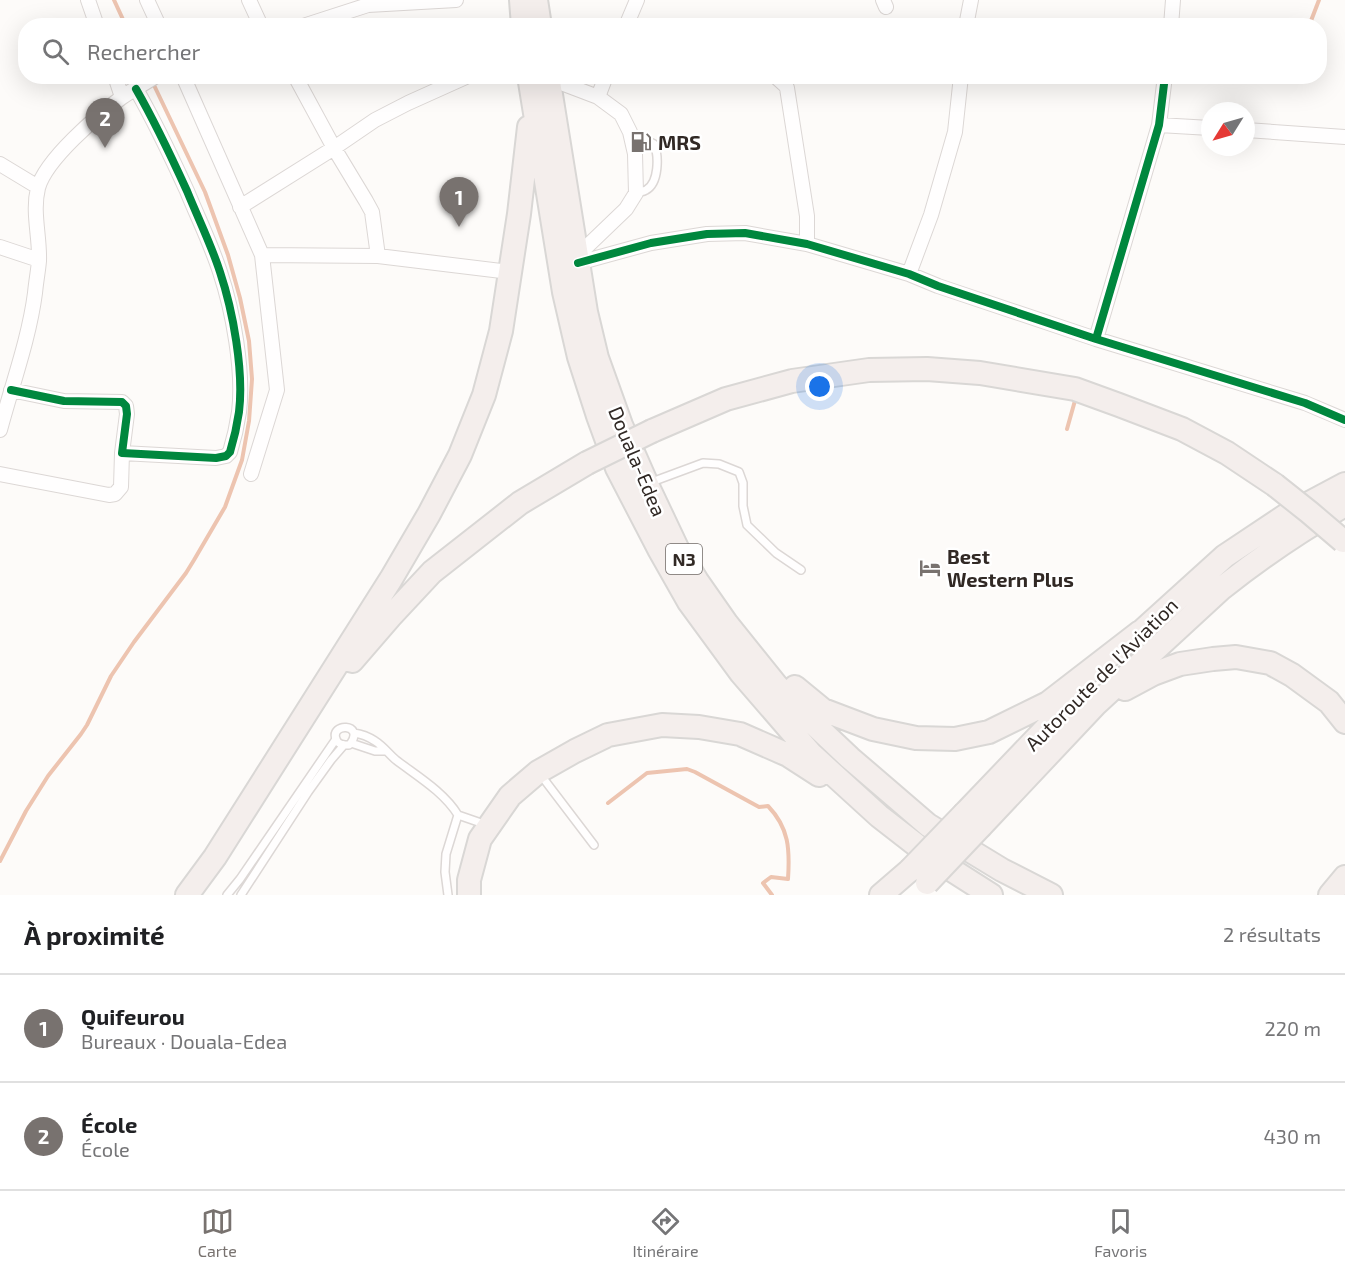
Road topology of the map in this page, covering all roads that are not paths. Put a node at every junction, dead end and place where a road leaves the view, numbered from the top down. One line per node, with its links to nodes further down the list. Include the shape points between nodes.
1 (88, 0): 11 (street)
2 (147, 0): 12 (street)
3 (249, 0): 13 (street)
4 (456, 0): 10 (street)
5 (521, 0): 15 (highway)
6 (536, 0): 16 (highway)
7 (637, 0): 17 (street)
8 (971, 0): 18 (street)
9 (1173, 0): 19 (street)
10 (367, 2): 14 (street)
11 (94, 18)
12 (155, 18)
13 (257, 18)
14 (324, 18)
15 (522, 18)
16 (539, 18)
17 (629, 18)
18 (968, 18)
19 (1172, 18)
20 (118, 84): 34 (street)
21 (144, 84): 33 (street)
22 (186, 84): 45 (street)
23 (299, 84): 41 (street)
24 (450, 84): 41 (street, via 390,111)
25 (539, 84): 50 (highway, Douala-Edea / N3)
26 (539, 84): 52 (highway)
27 (539, 84): 76 (highway, Douala-Edea / N3, via 564,292 579,357 621,475 689,602 741,673 811,754)
28 (547, 84): 35 (street)
29 (603, 84): 35 (street)
30 (784, 84): 46 (street, via 807,216)
31 (960, 84): 53 (street, via 955,132)
32 (1164, 84): 36 (street)
33 (139, 87): 34 (street); 58 (street, via 220,273 236,342 239,411 226,456)
34 (122, 97): 43 (street, via 68,144)
35 (598, 97): 39 (street, via 621,114)
36 (1159, 125): 37 (street); 54 (street)
37 (1201, 127)
38 (1255, 131): 40 (street)
39 (630, 132): 44 (street); 44 (lane, via 654,144 658,152 652,185)
40 (1345, 137)
41 (334, 148): 45 (street); 49 (street, via 372,212)
42 (0, 164): 43 (street)
43 (38, 188): 51 (street)
44 (636, 193): 50 (street, via 626,209)
45 (240, 207): 48 (street)
46 (807, 244): 50 (street, via 745,233 707,234); 53 (street)
47 (0, 247): 51 (street)
48 (262, 255): 49 (street); 60 (street, via 277,390)
49 (378, 256): 52 (street)
50 (578, 259): 62 (highway, Douala-Edea / N3, via 597,358)
51 (39, 260): 55 (street, via 34,301)
52 (510, 272): 69 (highway, via 501,331 484,395 460,455 391,579)
53 (909, 274): 54 (street)
54 (1096, 339): 56 (street, via 1305,403)
55 (11, 390): 57 (street); 58 (street, via 64,401 122,402 127,414)
56 (1345, 420)
57 (0, 430)
58 (122, 453): 59 (street, via 121,487 115,494)
59 (0, 474)
60 (251, 474)
61 (1345, 484): 66 (highway, Autoroute de l'Aviation, via 1285,516 1225,556)
62 (648, 488): 65 (lane, via 703,463 738,472 743,483 747,525); 66 (highway, via 708,587 780,675 823,710 873,729 916,738 955,739 989,732 1048,703); 91 (highway, Douala-Edea / N3, via 677,548 727,624 776,685 815,725 928,825)
63 (1345, 505): 67 (highway, Autoroute de l'Aviation, via 1235,578)
64 (1344, 542): 69 (highway, bridge, via 1275,485 1227,453 1182,429 1075,389 980,373 927,369 869,370 792,381 726,399 652,431 587,463 520,503 432,572)
65 (801, 570)
66 (1140, 632): 77 (highway, Autoroute de l'Aviation)
67 (1095, 705): 68 (highway, via 1180,664 1236,657 1270,663 1292,675 1329,702); 77 (highway, Autoroute de l'Aviation)
68 (1345, 722)
69 (297, 726): 84 (highway)
70 (354, 732): 71 (lane, via 345,726 339,728); 72 (lane, via 354,738); 73 (lane, via 377,742)
71 (336, 739): 72 (lane); 81 (lane)
72 (347, 744): 73 (lane); 83 (lane, via 303,800)
73 (386, 752): 75 (lane, via 430,785)
74 (538, 772): 76 (highway, via 608,735 662,725 699,727 740,734 788,755); 78 (highway, via 510,796); 79 (lane)
75 (458, 815): 78 (lane); 87 (lane, via 446,854)
76 (879, 816): 90 (highway, Douala-Edea / N3, via 933,858)
77 (973, 819): 82 (highway, Autoroute de l'Aviation, bridge)
78 (489, 826): 88 (highway, via 480,839)
79 (594, 845)
80 (1345, 877): 92 (highway)
81 (240, 879): 83 (lane); 85 (lane)
82 (918, 882): 89 (highway, Autoroute de l'Aviation)
83 (249, 885): 86 (lane)
84 (187, 895)
85 (227, 895)
86 (241, 895)
87 (448, 895)
88 (469, 895)
89 (881, 895)
90 (991, 895)
91 (1051, 895)
92 (1330, 895)

